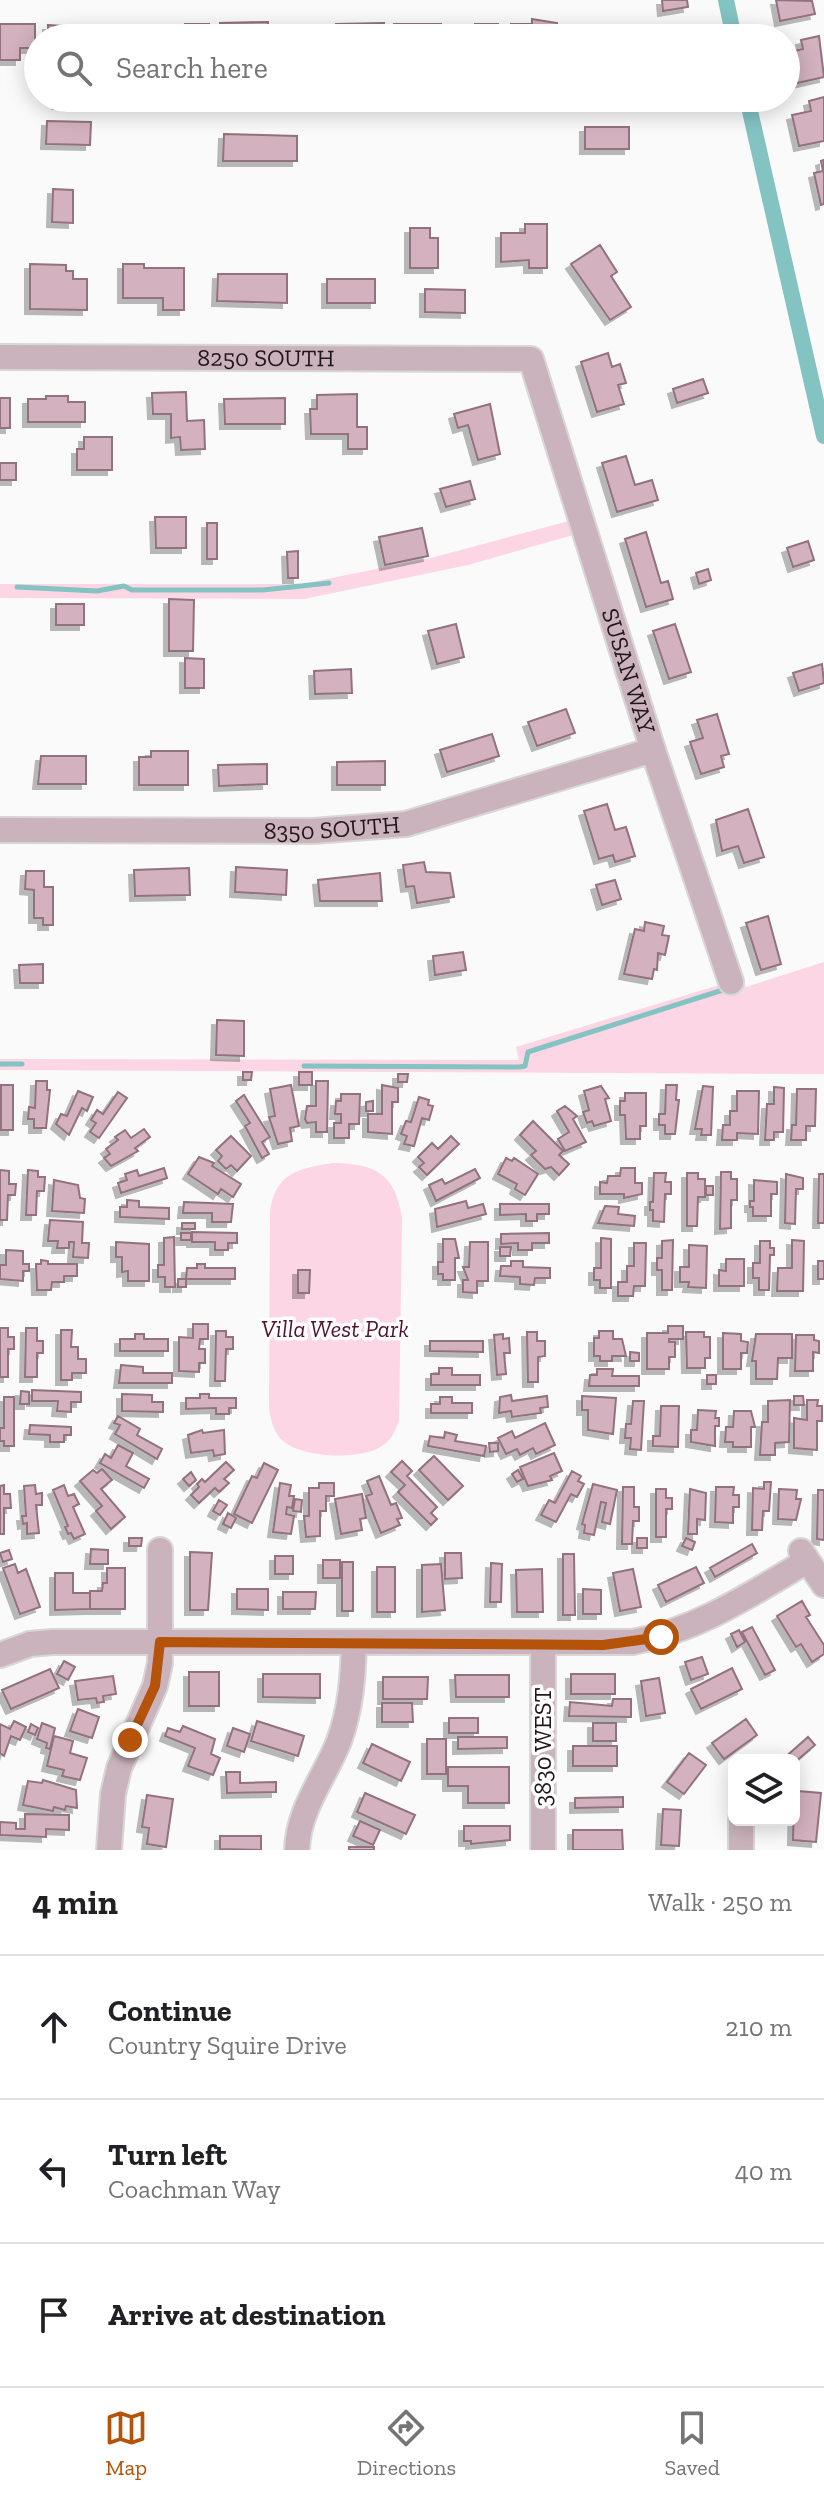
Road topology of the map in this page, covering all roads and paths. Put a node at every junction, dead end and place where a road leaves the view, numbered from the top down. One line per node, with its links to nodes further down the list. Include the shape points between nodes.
1 (0, 357): 2 (street, 8250 SOUTH)
2 (531, 359): 3 (street, SUSAN WAY)
3 (653, 750): 4 (street, 8350 SOUTH, via 406,824 313,831); 5 (street, SUSAN WAY)
4 (0, 830)
5 (731, 982)
6 (160, 1550): 8 (street)
7 (824, 1585): 10 (street, via 804,1556 711,1617 661,1637 603,1645)
8 (160, 1642): 9 (street); 11 (street, via 52,1642); 13 (street, via 155,1686 119,1768)
9 (354, 1643): 10 (street); 14 (street, via 345,1722 303,1814)
10 (543, 1645): 15 (street, 3830 WEST)
11 (0, 1655)
12 (741, 1826): 16 (street)
13 (109, 1850)
14 (297, 1850)
15 (543, 1850)
16 (741, 1850)

